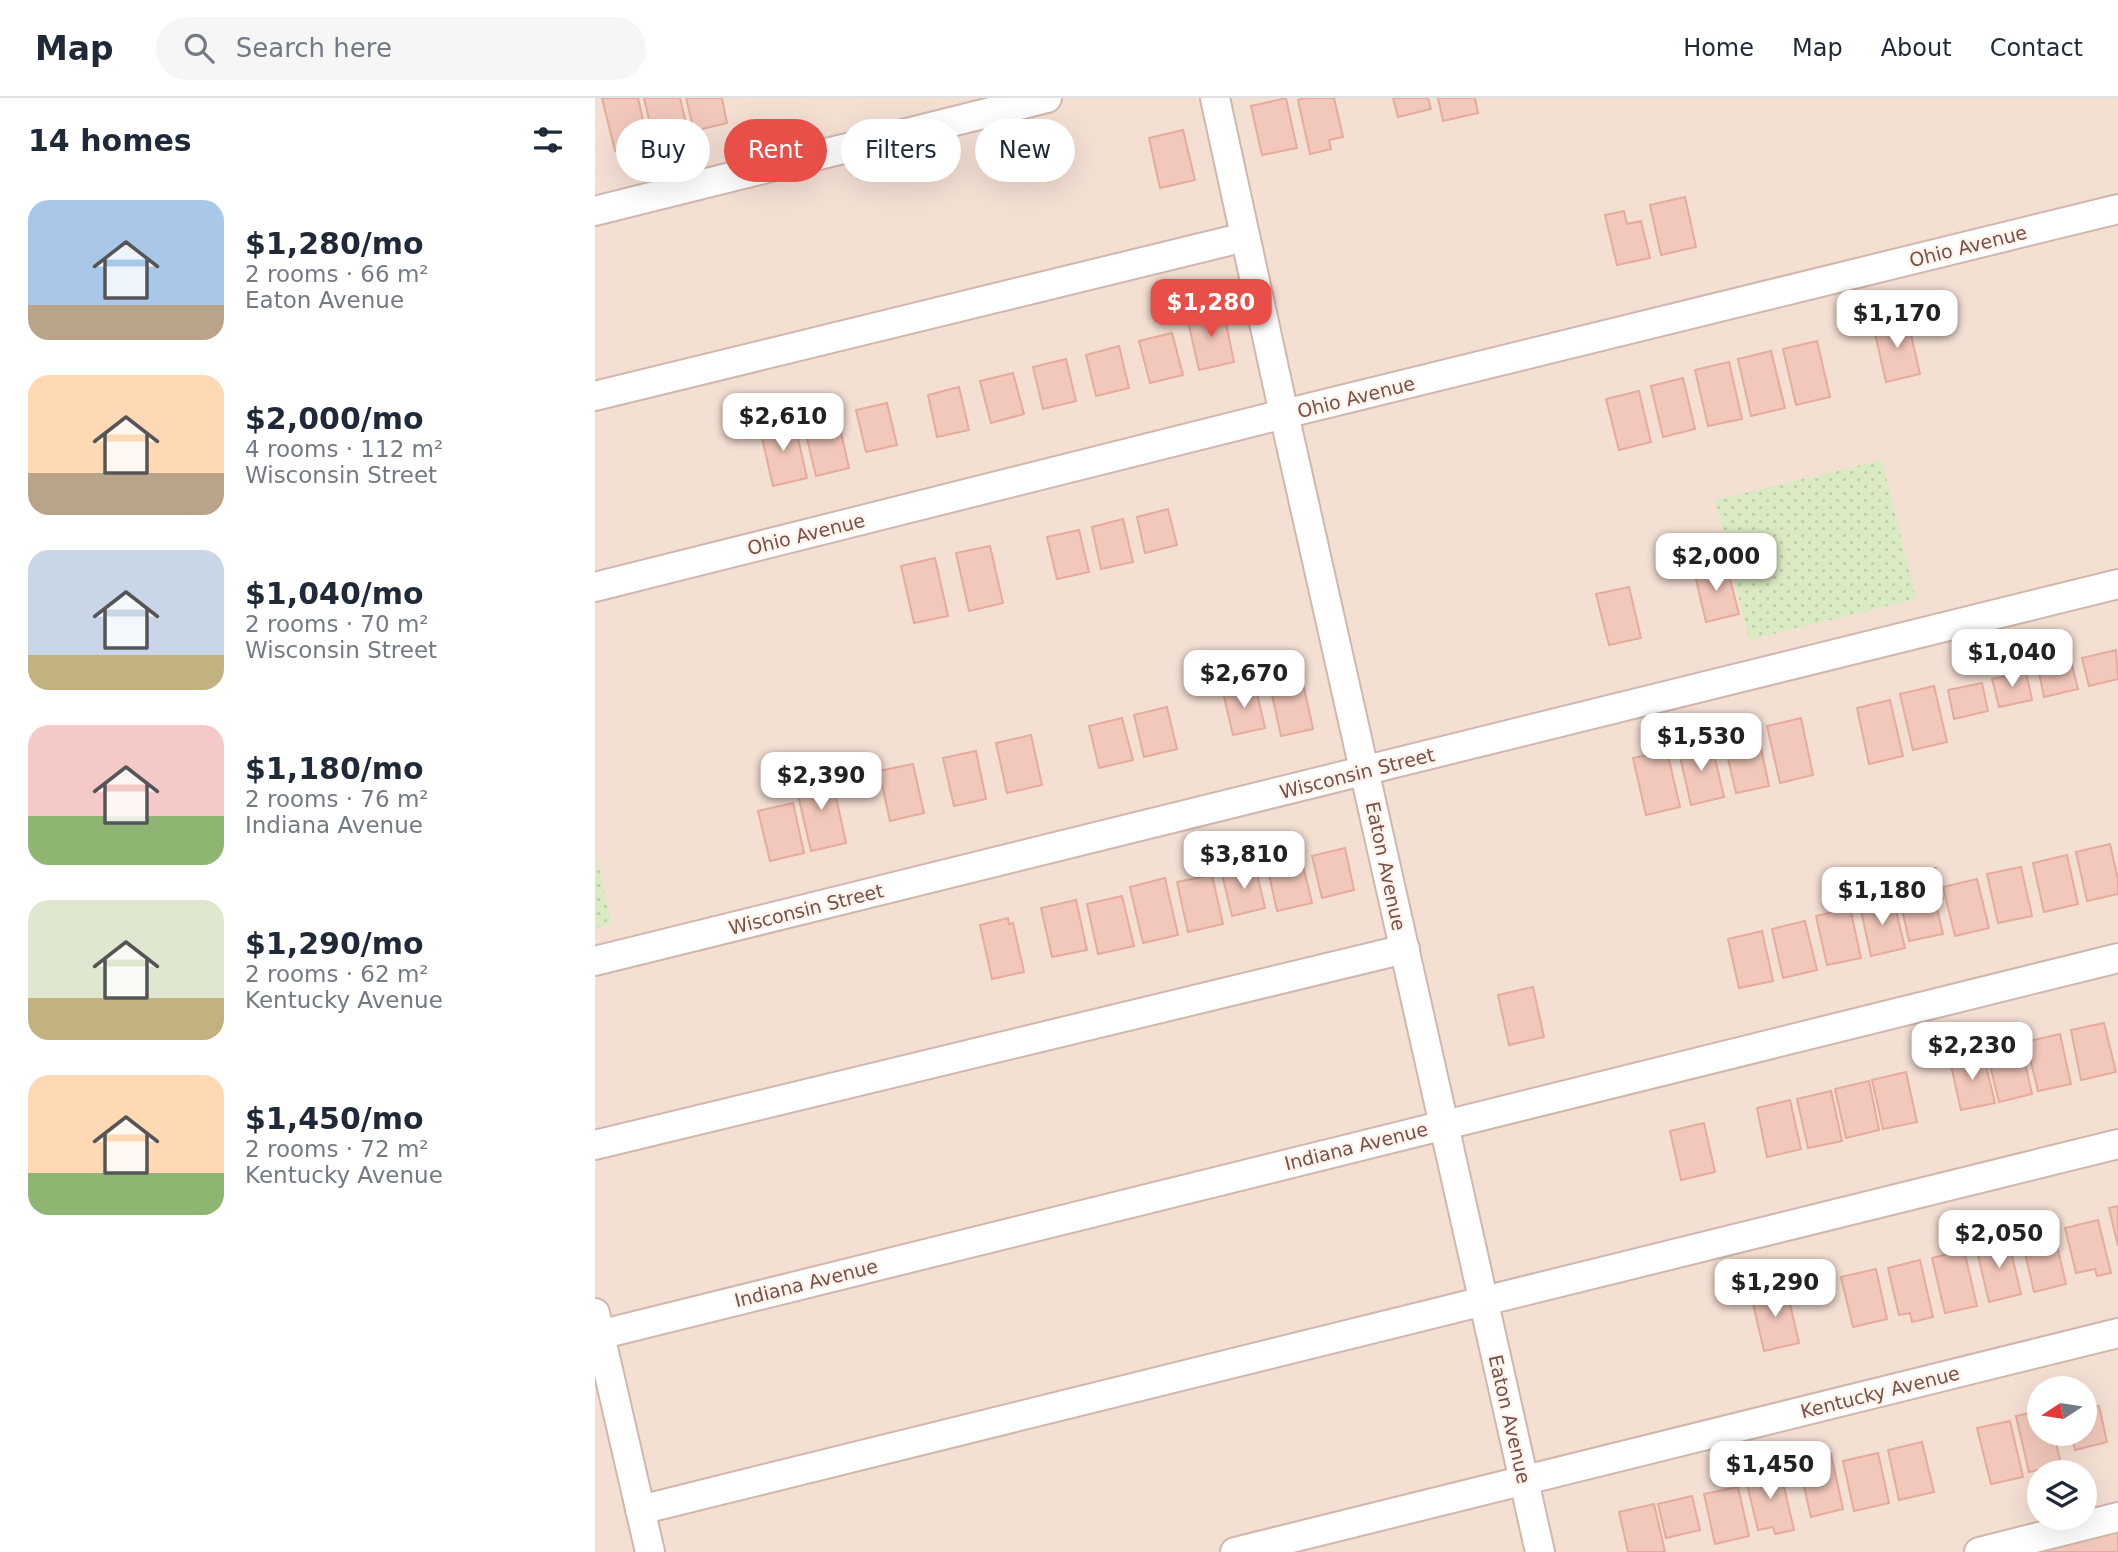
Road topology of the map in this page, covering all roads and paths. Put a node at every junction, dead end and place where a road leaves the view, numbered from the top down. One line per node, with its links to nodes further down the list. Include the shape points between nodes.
1 (1047, 98): 4 (street)
2 (1215, 98): 5 (street, Eaton Avenue)
3 (2118, 209): 7 (street, Ohio Avenue)
4 (595, 211)
5 (1245, 237): 6 (street); 7 (street, Eaton Avenue)
6 (595, 396)
7 (1284, 414): 9 (street, Ohio Avenue); 10 (street, Eaton Avenue)
8 (2118, 584): 10 (street, Wisconsin Street)
9 (595, 587)
10 (1365, 771): 11 (street, Eaton Avenue); 13 (street, Wisconsin Street)
11 (1405, 949): 14 (street, Eaton Avenue); 16 (street)
12 (2118, 958): 14 (street, Indiana Avenue)
13 (595, 961)
14 (1443, 1124): 17 (street, Eaton Avenue); 18 (street, Indiana Avenue)
15 (2118, 1144): 17 (street)
16 (595, 1145)
17 (1483, 1300): 20 (street, Eaton Avenue); 21 (street)
18 (597, 1328): 21 (street)
19 (2118, 1333): 20 (street, Kentucky Avenue)
20 (1524, 1480): 24 (street, Kentucky Avenue); 25 (street, Eaton Avenue)
21 (640, 1510): 23 (street)
22 (2118, 1517): 26 (street)
23 (650, 1552)
24 (1234, 1552)
25 (1540, 1552)
26 (1979, 1552)

